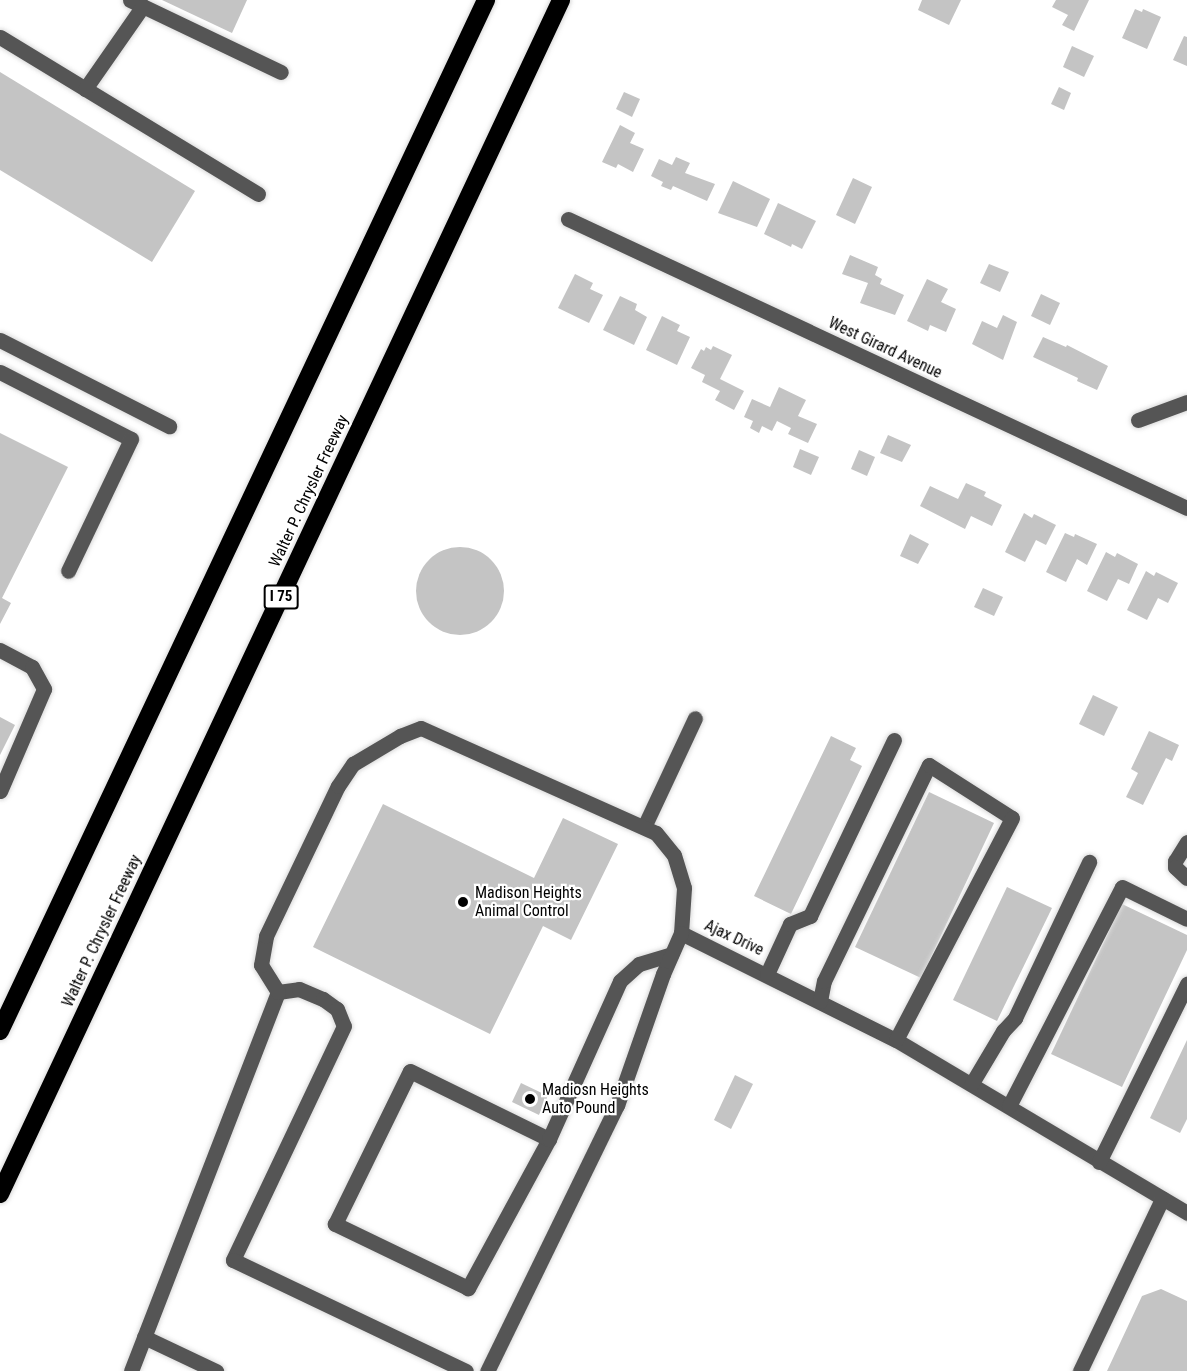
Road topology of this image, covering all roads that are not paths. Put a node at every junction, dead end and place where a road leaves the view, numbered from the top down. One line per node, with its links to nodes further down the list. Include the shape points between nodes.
1 (486, 0): 31 (highway)
2 (561, 0): 37 (highway, Walter P. Chrysler Freeway / I 75)
3 (137, 3): 5 (street); 6 (street)
4 (0, 37): 6 (street)
5 (281, 72)
6 (85, 88): 7 (street)
7 (258, 194)
8 (568, 219): 14 (street, West Girard Avenue)
9 (0, 340): 13 (street)
10 (0, 372): 15 (street, via 131,439)
11 (1187, 402): 12 (street)
12 (1138, 420)
13 (169, 426)
14 (1187, 508)
15 (68, 571)
16 (0, 650): 19 (street, via 32,667 44,689)
17 (695, 718): 20 (street)
18 (894, 740): 27 (street, via 810,916 790,924)
19 (0, 791)
20 (645, 827): 25 (street, via 656,833 674,855 684,888); 29 (street, via 422,728 400,736 353,765 338,786 266,936 261,965)
21 (1187, 842): 23 (street, via 1175,861 1175,867)
22 (1089, 862): 33 (street, via 1015,1018)
23 (1187, 878)
24 (1187, 920): 34 (street, via 1122,887)
25 (681, 933): 26 (street, Ajax Drive); 27 (street, Ajax Drive)
26 (672, 954): 35 (street, via 639,964 620,981); 44 (street, Ajax Drive, via 617,1105)
27 (767, 974): 30 (street, Ajax Drive)
28 (1187, 984): 36 (street)
29 (278, 992): 40 (street); 43 (street, via 299,989 323,999 337,1009 344,1026 233,1260)
30 (820, 1000): 32 (street, Ajax Drive); 32 (street, via 824,981 929,765 1012,818)
31 (0, 1031)
32 (896, 1040): 33 (street, Ajax Drive)
33 (972, 1083): 34 (street, Ajax Drive)
34 (1010, 1106): 36 (street, Ajax Drive)
35 (549, 1139): 35 (street, via 410,1071 335,1224 468,1288)
36 (1099, 1162): 38 (street, Ajax Drive)
37 (0, 1194)
38 (1162, 1199): 39 (street, Ajax Drive); 45 (street)
39 (1187, 1213)
40 (144, 1337): 41 (street); 42 (street)
41 (131, 1371)
42 (216, 1371)
43 (466, 1371)
44 (487, 1371)
45 (1080, 1371)

